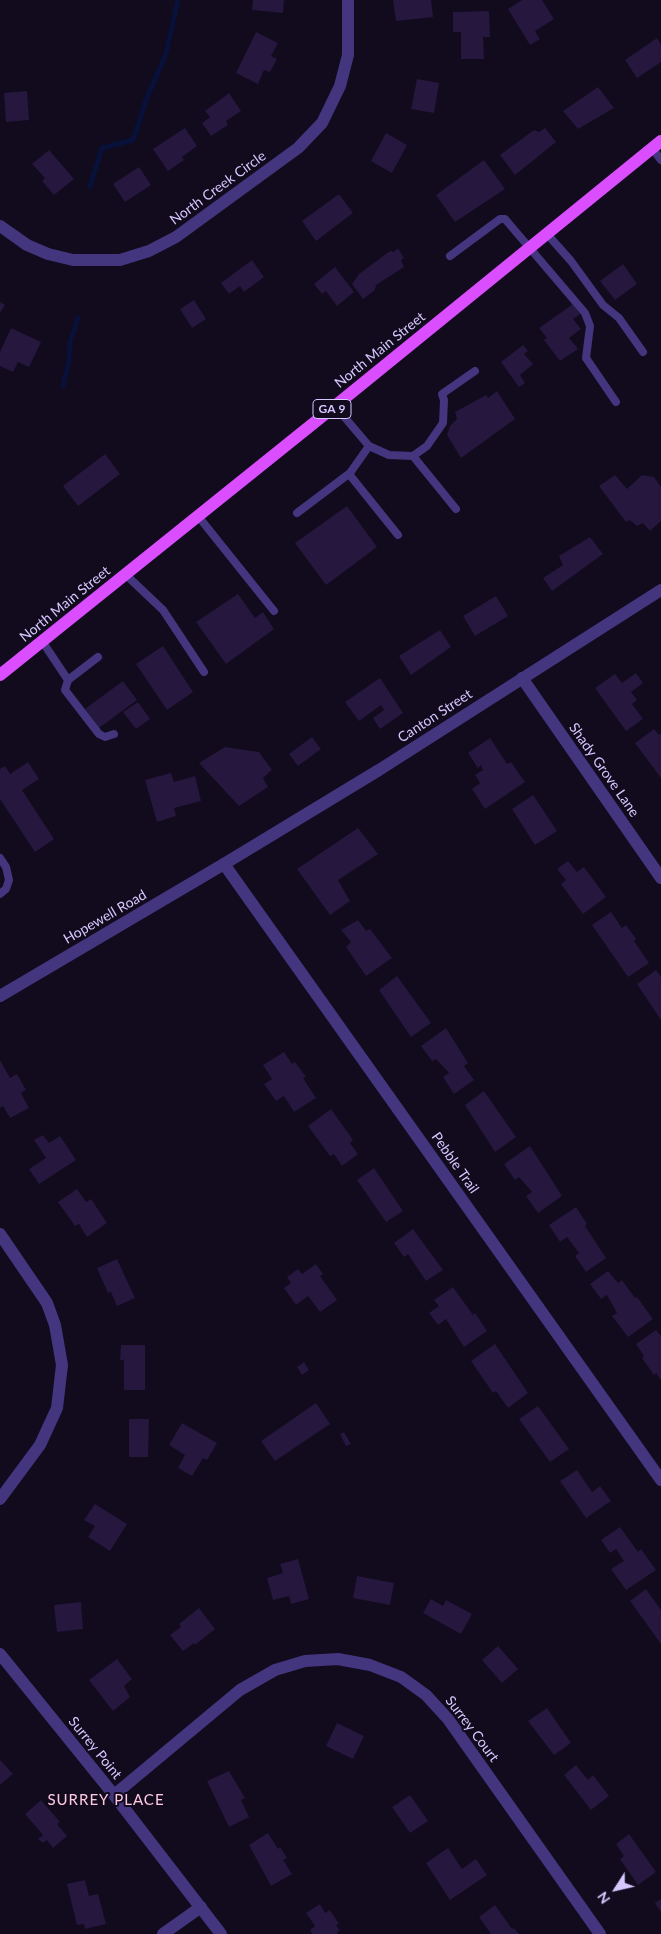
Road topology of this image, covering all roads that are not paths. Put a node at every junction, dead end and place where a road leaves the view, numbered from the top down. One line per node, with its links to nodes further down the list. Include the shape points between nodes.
1 (348, 0): 4 (street, North Creek Circle, via 348,55 340,86 322,123 298,148 176,237 149,252 98,262 48,254 27,245)
2 (656, 144): 3 (lane); 5 (main road, North Main Street / GA 9)
3 (661, 160)
4 (0, 226)
5 (547, 234): 6 (main road, North Main Street / GA 9); 8 (lane, via 572,261 603,305 619,318)
6 (529, 248): 7 (lane, via 502,218); 10 (lane, via 585,313 590,326 586,358); 11 (main road, North Main Street / GA 9)
7 (450, 256)
8 (643, 352)
9 (475, 371): 13 (lane, via 442,394 443,423 427,446)
10 (616, 402)
11 (335, 406): 12 (lane); 17 (main road, North Main Street / GA 9)
12 (369, 446): 13 (lane, via 389,455); 14 (lane)
13 (413, 456): 15 (lane)
14 (349, 474): 16 (lane); 18 (lane)
15 (456, 509)
16 (297, 513)
17 (198, 516): 19 (main road, North Main Street / GA 9); 21 (lane)
18 (398, 535)
19 (125, 574): 22 (main road, North Main Street / GA 9); 24 (lane, via 163,610)
20 (661, 590): 26 (street, Canton Street)
21 (274, 611)
22 (42, 641): 25 (main road, North Main Street / GA 9); 27 (lane)
23 (98, 657): 27 (lane)
24 (204, 672)
25 (0, 675)
26 (522, 678): 30 (street, Canton Street); 31 (street, Shady Grove Lane)
27 (68, 680): 28 (lane, via 66,690 99,734 105,737)
28 (114, 734)
29 (0, 858): 32 (lane, via 9,880 6,890)
30 (224, 864): 33 (street, Hopewell Road); 35 (street, Pebble Trail)
31 (661, 878)
32 (0, 894)
33 (0, 996)
34 (0, 1234): 36 (street, via 47,1304 55,1325 62,1365 57,1408 40,1445)
35 (661, 1480)
36 (0, 1499)
37 (0, 1654): 38 (street, Surrey Point)
38 (114, 1795): 39 (street, Surrey Point); 42 (street, Surrey Court, via 240,1690 275,1670 305,1661 338,1659 370,1665 401,1677 426,1695 448,1719)
39 (202, 1907): 40 (street); 41 (street, Surrey Point)
40 (163, 1934)
41 (221, 1934)
42 (600, 1934)

